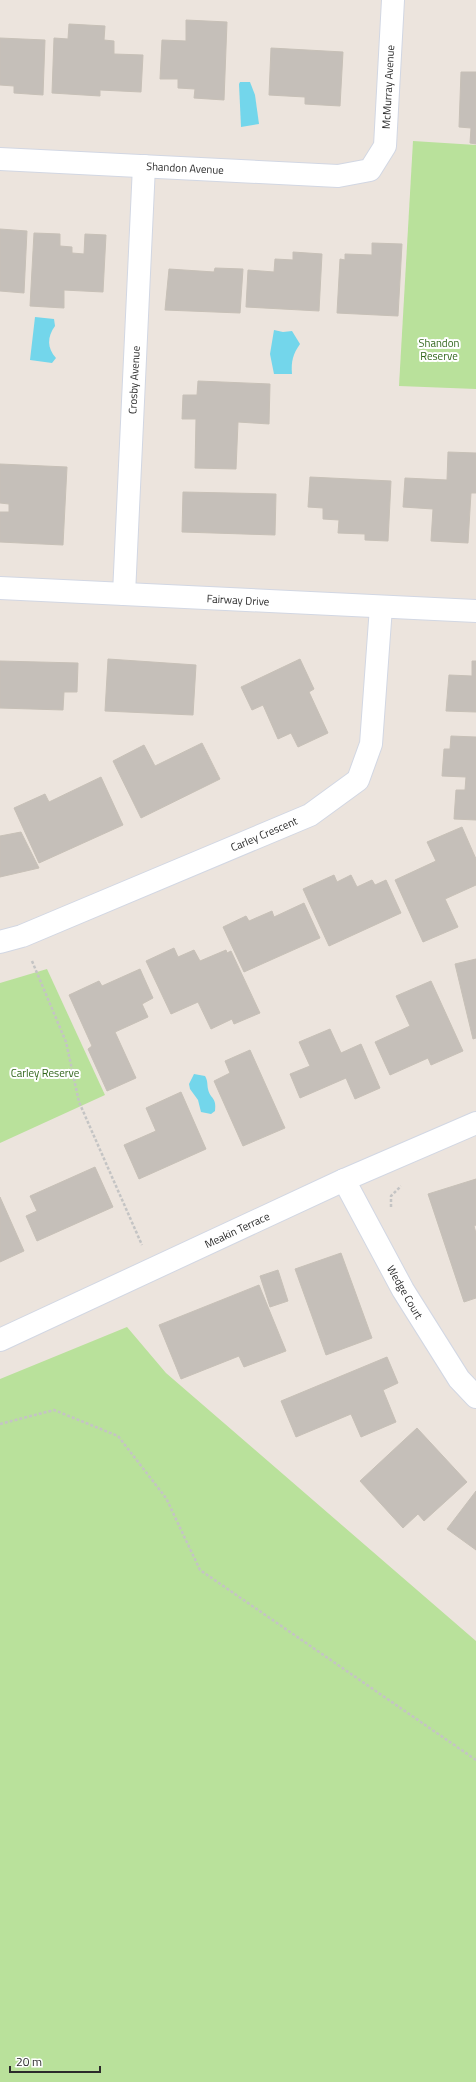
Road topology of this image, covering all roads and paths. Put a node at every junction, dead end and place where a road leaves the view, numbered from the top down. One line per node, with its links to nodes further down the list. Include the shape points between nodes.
1 (393, 0): 4 (street, McMurray Avenue, via 385,146)
2 (0, 159): 3 (street, Shandon Avenue)
3 (144, 166): 4 (street, Shandon Avenue, via 338,176); 6 (street, Crosby Avenue)
4 (370, 170)
5 (0, 588): 6 (street, Fairway Drive)
6 (124, 594): 7 (street, Fairway Drive)
7 (381, 607): 8 (street, Fairway Drive); 9 (street, Carley Crescent, via 371,744 358,780 310,815)
8 (476, 611)
9 (22, 936): 10 (street, Carley Crescent); 15 (path, via 66,1042 79,1102)
10 (0, 942)
11 (476, 1123): 12 (street, Meakin Terrace)
12 (344, 1180): 15 (street, Meakin Terrace); 17 (street, Wedge Court, via 403,1290 459,1379)
13 (406, 1184): 14 (path, via 399,1187 391,1196 390,1204)
14 (393, 1211)
15 (152, 1269): 16 (street, Meakin Terrace)
16 (0, 1340)
17 (476, 1397)
18 (0, 1424): 19 (path, via 54,1410 118,1436 166,1498 200,1570)
19 (476, 1760)

